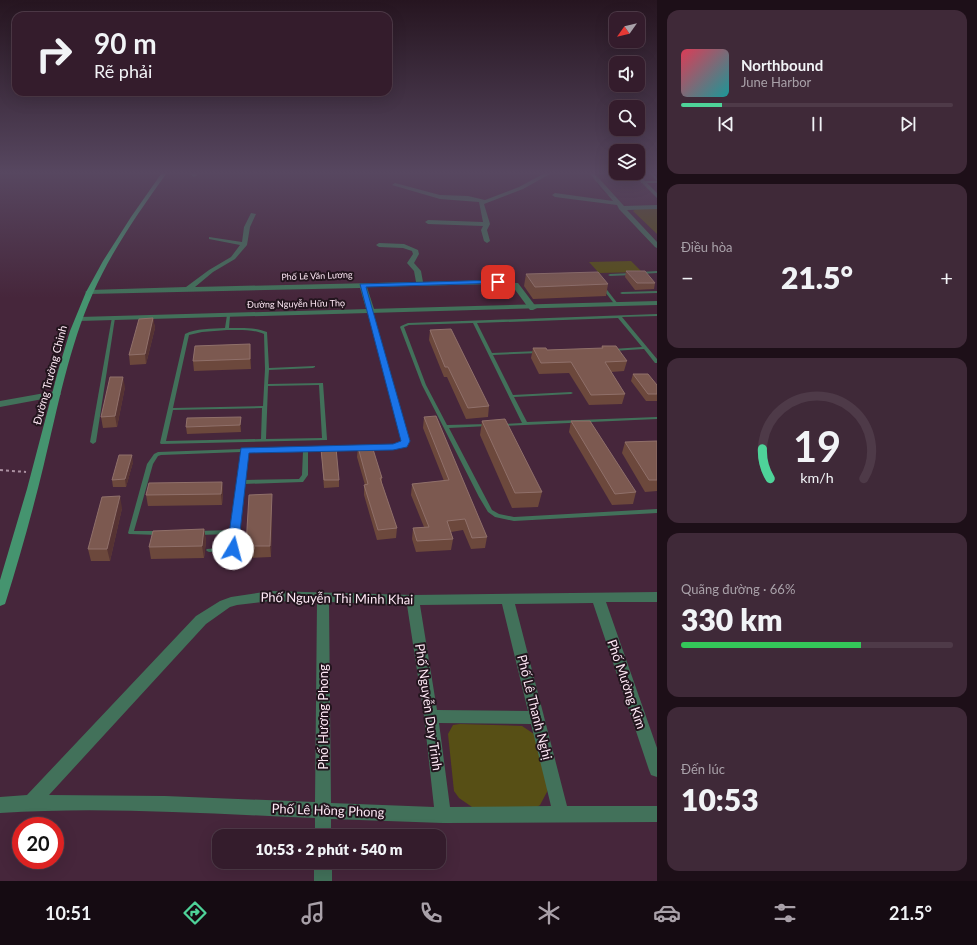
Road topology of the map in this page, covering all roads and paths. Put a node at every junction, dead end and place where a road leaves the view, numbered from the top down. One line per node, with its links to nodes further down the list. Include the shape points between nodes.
1 (134, 215): 18 (main road, Đường Trường Chinh)
2 (253, 215): 9 (street)
3 (484, 215): 6 (street)
4 (628, 215): 11 (street)
5 (428, 222): 6 (street)
6 (487, 224): 8 (street, via 484,230)
7 (211, 238): 9 (street)
8 (487, 241)
9 (245, 244): 17 (street, via 233,258)
10 (379, 245): 15 (street, via 404,246 415,250 416,254 410,263 417,271)
11 (657, 246)
12 (656, 274): 13 (lane)
13 (610, 275)
14 (599, 283): 22 (lane)
15 (420, 284): 16 (street, Phố Lê Văn Lương); 23 (street, Phố Lê Văn Lương, via 511,283 522,292)
16 (363, 285): 17 (street, Phố Lê Văn Lương); 24 (street)
17 (187, 290): 18 (street, Phố Lê Văn Lương)
18 (89, 292): 29 (main road, Đường Trường Chinh)
19 (657, 292): 20 (lane)
20 (622, 293)
21 (657, 303): 22 (street, Đường Nguyễn Hữu Thọ)
22 (617, 305): 23 (street, Đường Nguyễn Hữu Thọ)
23 (533, 308): 24 (street, Đường Nguyễn Hữu Thọ)
24 (371, 312): 26 (street, Đường Nguyễn Hữu Thọ); 51 (lane, via 406,441 404,445 393,447)
25 (657, 315): 27 (lane)
26 (228, 316): 28 (street, Đường Nguyễn Hữu Thọ); 31 (lane)
27 (620, 317): 30 (lane); 32 (lane)
28 (113, 318): 29 (street, Đường Nguyễn Hữu Thọ); 50 (lane)
29 (79, 319): 41 (main road, Đường Trường Chinh, via 70,341)
30 (475, 323): 35 (lane); 48 (lane, via 408,324 402,328 424,385)
31 (227, 330): 38 (lane, via 264,331 267,336); 45 (lane, via 186,334)
32 (646, 348): 33 (lane); 36 (lane)
33 (607, 350)
34 (545, 352): 35 (lane)
35 (491, 354): 42 (lane)
36 (657, 362)
37 (313, 367): 38 (lane)
38 (267, 369): 39 (lane)
39 (266, 385): 44 (lane); 49 (lane, via 321,384 325,439)
40 (571, 393): 42 (lane)
41 (56, 394): 43 (street); 54 (main road, Đường Trường Chinh)
42 (511, 396): 47 (lane)
43 (0, 404)
44 (265, 407): 45 (lane); 49 (lane)
45 (170, 409): 49 (lane, via 163,443)
46 (657, 418): 47 (lane)
47 (525, 424): 48 (lane)
48 (446, 427): 56 (lane, via 490,511 497,516 514,519)
49 (263, 440)
50 (93, 442)
51 (306, 449): 52 (lane); 55 (lane, via 305,475 301,481)
52 (244, 450): 55 (lane); 58 (lane, via 173,452 156,455 150,464 131,533)
53 (0, 470): 54 (path)
54 (37, 473): 66 (main road, Đường Trường Chinh)
55 (240, 482): 57 (lane)
56 (657, 511)
57 (235, 532): 59 (lane); 60 (lane, via 233,549)
58 (166, 533)
59 (190, 533)
60 (209, 550)
61 (323, 597): 64 (street, Phố Nguyễn Thị Minh Khai); 70 (street, Phố Nguyễn Thị Minh Khai, via 249,597 214,610 183,638); 72 (street, Phố Hương Phong)
62 (657, 597): 63 (street, Phố Nguyễn Thị Minh Khai)
63 (598, 599): 65 (street, Phố Nguyễn Thị Minh Khai); 69 (street, Phố Mường Kim)
64 (413, 600): 65 (street, Phố Nguyễn Thị Minh Khai); 67 (street, Phố Nguyễn Duy Trinh)
65 (508, 600): 68 (street, Phố Lê Thanh Nghị)
66 (0, 601)
67 (431, 716): 68 (street); 75 (street, Phố Nguyễn Duy Trinh)
68 (538, 718): 73 (street, Phố Lê Thanh Nghị)
69 (657, 770)
70 (31, 803): 71 (street, Phố Lê Hồng Phong); 72 (street, Phố Lê Hồng Phong, via 165,804)
71 (0, 806)
72 (323, 810): 75 (street, Phố Lê Hồng Phong); 76 (street, Phố Hương Phong)
73 (561, 814): 74 (street, Phố Lê Hồng Phong); 75 (street, Phố Lê Hồng Phong)
74 (657, 814)
75 (443, 815)
76 (323, 829)
77 (323, 869): 78 (street)
78 (323, 881)

